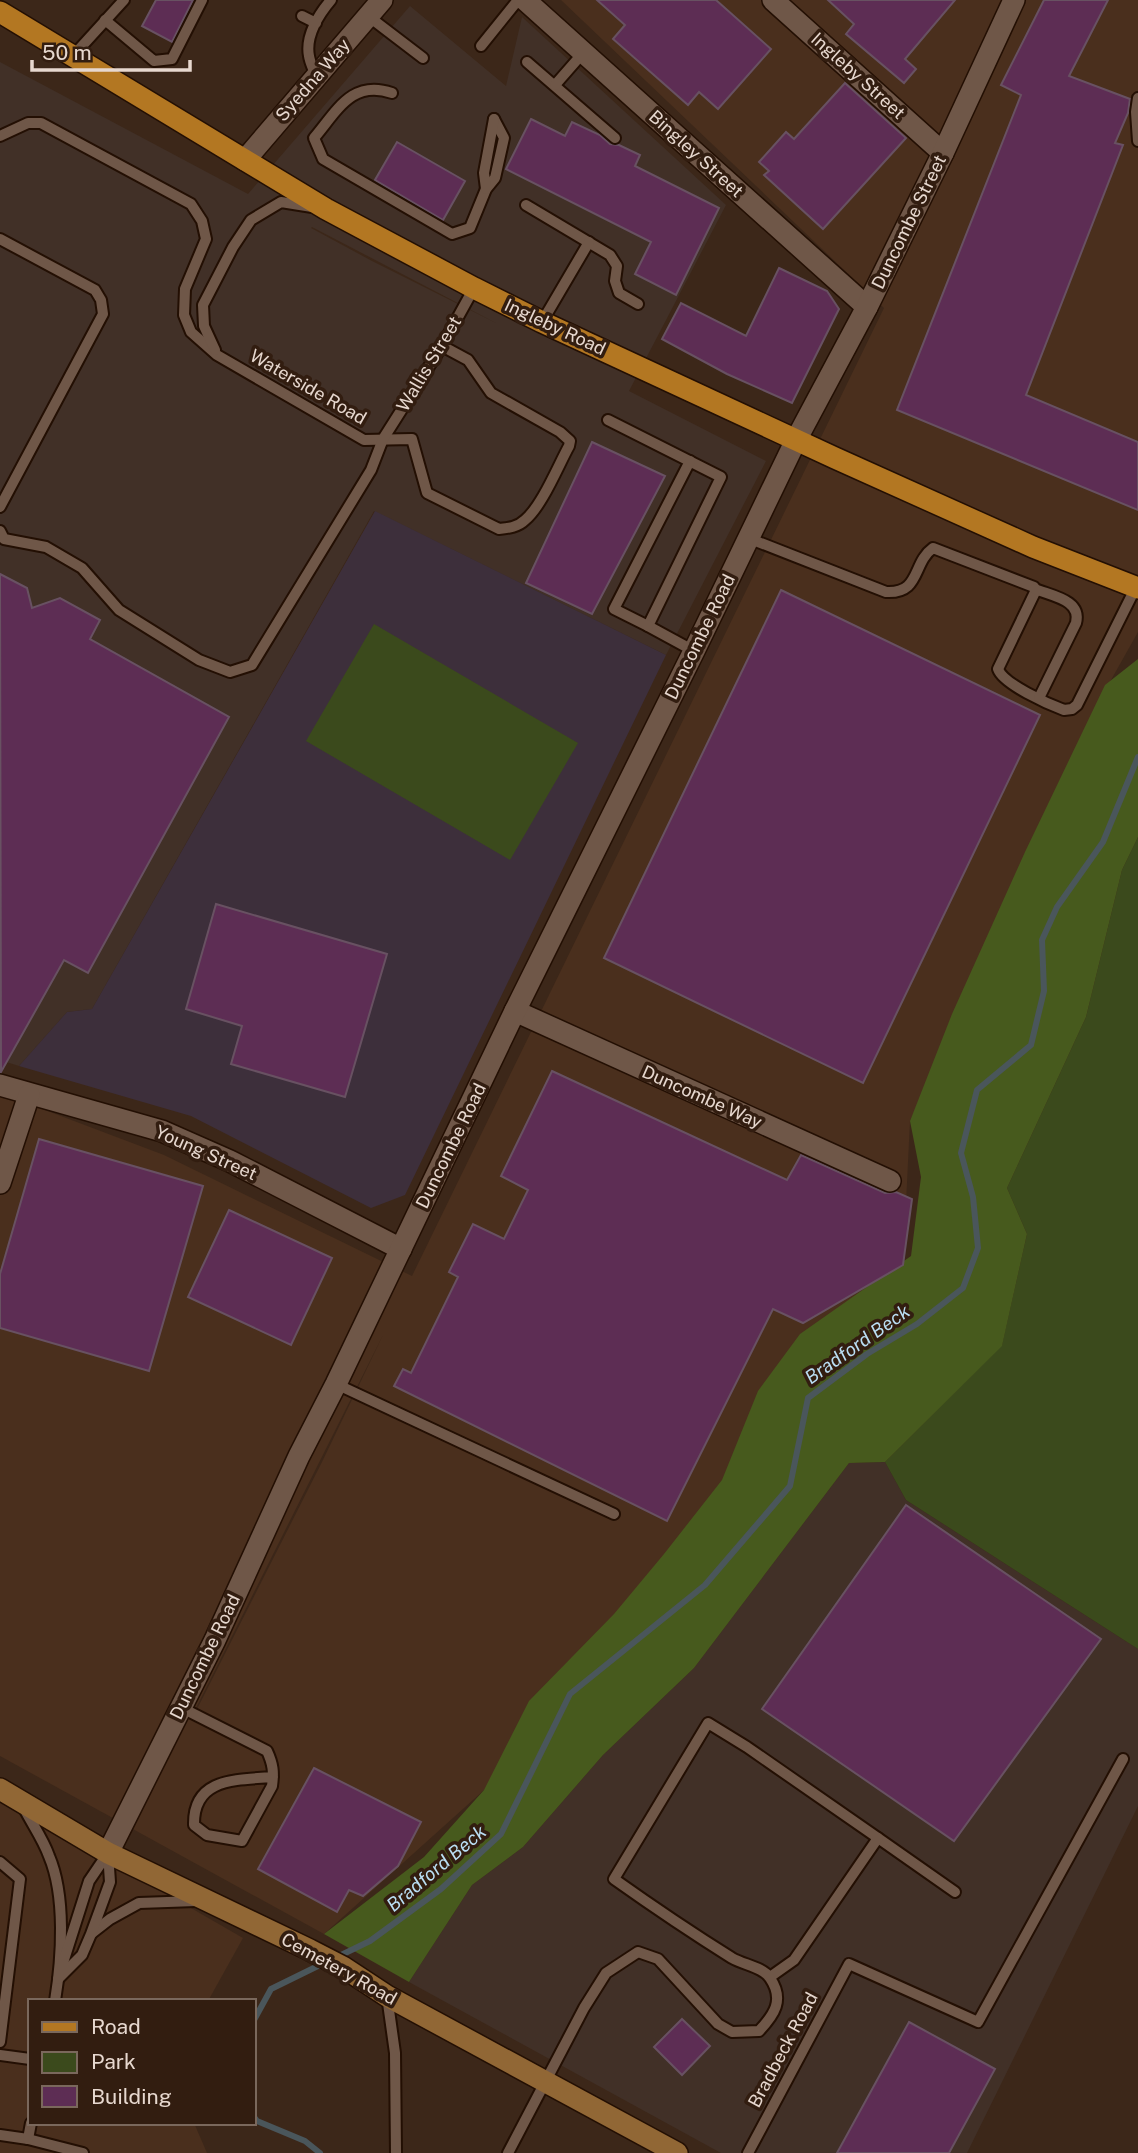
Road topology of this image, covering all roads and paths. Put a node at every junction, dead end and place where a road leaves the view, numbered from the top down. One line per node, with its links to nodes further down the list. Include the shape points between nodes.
1 (5, 0): 12 (main road)
2 (124, 0): 13 (lane)
3 (202, 0): 13 (lane, via 172,59 154,61)
4 (331, 0): 14 (lane)
5 (382, 0): 11 (street, Syedna Way)
6 (518, 0): 15 (lane)
7 (525, 0): 16 (street, Bingley Street)
8 (773, 0): 28 (street, Ingleby Street)
9 (1014, 0): 28 (street, Duncombe Street)
10 (302, 16): 14 (lane)
11 (368, 16): 18 (lane); 20 (street, Syedna Way)
12 (8, 20): 17 (main road, Ingleby Road)
13 (105, 20): 17 (lane)
14 (316, 23): 20 (lane, via 309,55)
15 (481, 46)
16 (583, 52): 21 (lane); 36 (street, Bingley Street)
17 (72, 57): 29 (main road, Ingleby Road)
18 (423, 58)
19 (527, 62): 21 (lane)
20 (316, 77): 29 (street, Syedna Way)
21 (555, 85): 26 (lane)
22 (392, 93): 24 (lane, via 379,88 349,96 314,138 323,159 453,234 470,228 486,189 484,173)
23 (1138, 97): 27 (lane)
24 (494, 119)
25 (0, 136): 39 (lane, Waterside Road, via 28,123 41,123 191,204 206,239 185,289 184,316 191,332)
26 (615, 138)
27 (1138, 141)
28 (943, 153): 36 (street, Duncombe Street)
29 (245, 160): 31 (main road, Ingleby Road)
30 (526, 205): 33 (lane)
31 (326, 209): 34 (main road, Ingleby Road); 39 (lane, via 281,202 251,220 203,305 204,326)
32 (0, 239): 44 (lane, via 94,290 103,314)
33 (589, 242): 35 (lane, via 610,255 617,266 619,293); 37 (lane)
34 (474, 288): 37 (main road, Ingleby Road); 38 (lane, Wallis Street)
35 (638, 304)
36 (867, 307): 42 (street, Duncombe Street)
37 (542, 322): 42 (main road, Ingleby Road)
38 (442, 345): 41 (lane, Wallis Street); 41 (lane, Waterside Road, via 468,360 491,393 570,441 534,511 523,522 499,528 427,493 412,439)
39 (217, 355): 41 (lane, Waterside Road, via 364,440)
40 (608, 420): 43 (lane)
41 (383, 439): 45 (lane, Wallis Street, via 371,470 252,665 230,672 199,660 119,610 82,568 46,547)
42 (796, 440): 46 (street, Duncombe Road); 47 (main road, Ingleby Road, via 1033,547)
43 (690, 461): 49 (lane, via 721,477); 49 (lane, via 614,609)
44 (0, 507)
45 (1, 536)
46 (748, 538): 48 (lane, via 886,592 911,585 933,548); 50 (street, Duncombe Road)
47 (1137, 587): 51 (lane, via 1077,705 1064,710)
48 (1035, 589): 51 (lane, via 998,668 1006,679); 51 (lane, via 1075,607 1078,614)
49 (648, 626): 50 (lane)
50 (694, 650): 52 (street, Duncombe Road)
51 (1039, 698)
52 (515, 1011): 55 (street, Duncombe Way); 57 (street, Duncombe Road)
53 (0, 1086): 54 (street, Young Street)
54 (29, 1095): 56 (street); 57 (street, Young Street, via 162,1131)
55 (890, 1181)
56 (0, 1183)
57 (401, 1249): 58 (street, Duncombe Road)
58 (336, 1384): 59 (lane); 60 (street, Duncombe Road)
59 (614, 1514)
60 (180, 1707): 62 (lane, via 267,1751); 66 (street, Duncombe Road)
61 (1123, 1759): 86 (lane, Bradbeck Road, via 978,2022 849,1964)
62 (273, 1777): 62 (lane, via 242,1842 207,1835 194,1825 200,1797 211,1786)
63 (0, 1788): 64 (street, Cemetery Road)
64 (21, 1802): 66 (street, Cemetery Road); 72 (lane, via 50,1856 61,1897)
65 (878, 1838): 68 (lane); 71 (lane, via 794,1960); 71 (lane, via 708,1723 614,1879 735,1960)
66 (108, 1853): 69 (street, Cemetery Road); 70 (lane, via 110,1882); 72 (lane, via 89,1881)
67 (0, 1862): 75 (lane, via 20,1879)
68 (955, 1892)
69 (206, 1902): 70 (lane, via 139,1903); 73 (street, Cemetery Road, via 310,1950)
70 (91, 1934): 72 (lane, via 82,1955)
71 (770, 1977): 78 (lane, via 778,1997 774,2016 760,2031 732,2032 718,2024 658,1959 638,1952 606,1973)
72 (58, 1979): 74 (lane)
73 (387, 1996): 78 (street, Cemetery Road); 83 (lane, via 395,2053)
74 (55, 1999)
75 (0, 2042)
76 (0, 2055): 77 (lane)
77 (28, 2060)
78 (545, 2081): 84 (lane); 85 (street, Cemetery Road)
79 (32, 2125): 81 (lane)
80 (0, 2135): 81 (lane)
81 (28, 2139): 82 (lane)
82 (83, 2153)
83 (396, 2153)
84 (508, 2153)
85 (677, 2153)
86 (748, 2153)

